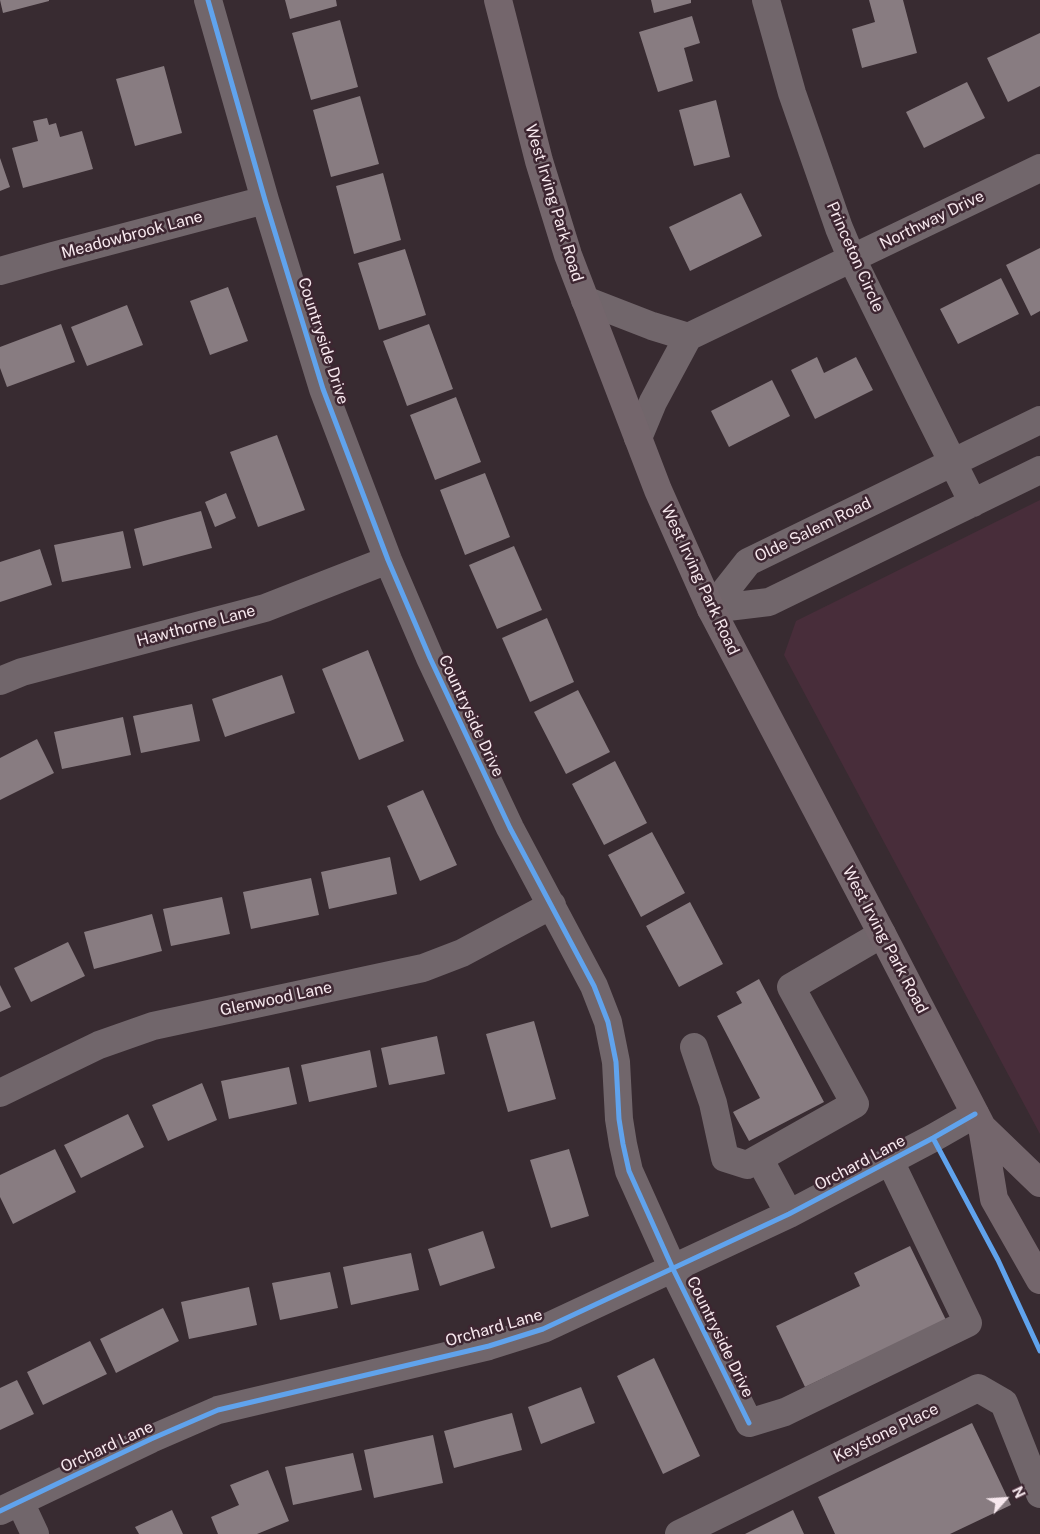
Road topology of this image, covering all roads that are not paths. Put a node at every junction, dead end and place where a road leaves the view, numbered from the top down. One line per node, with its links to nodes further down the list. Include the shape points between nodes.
1 (208, 0): 5 (street, Countryside Drive)
2 (498, 0): 8 (main road, West Irving Park Road, via 539,161)
3 (766, 0): 6 (street, Princeton Circle, via 792,93)
4 (1040, 168): 6 (street, Northway Drive)
5 (265, 200): 7 (street, Meadowbrook Lane); 15 (street, Countryside Drive, via 323,389)
6 (852, 259): 9 (street, Northway Drive); 12 (street, Princeton Circle)
7 (0, 271)
8 (585, 300): 9 (street); 11 (main road, West Irving Park Road)
9 (688, 337): 11 (street, via 653,402)
10 (1040, 420): 12 (street, Olde Salem Road)
11 (638, 438): 16 (main road, West Irving Park Road)
12 (952, 462): 14 (street, Princeton Circle); 16 (street, Olde Salem Road, via 748,562)
13 (1040, 470): 14 (street)
14 (974, 502): 16 (street, via 768,602)
15 (388, 560): 17 (street, Hawthorne Lane, via 266,608 22,672); 18 (street, Countryside Drive, via 465,734 510,828)
16 (711, 609): 19 (main road, West Irving Park Road)
17 (0, 681)
18 (552, 905): 21 (street, Glenwood Lane, via 462,953 422,968 153,1026 99,1046); 27 (street, Countryside Drive, via 594,986 608,1022 616,1062 620,1127 629,1171)
19 (882, 934): 22 (main road, West Irving Park Road); 23 (street, via 791,987 855,1104)
20 (694, 1047): 23 (street, via 713,1103 725,1158 747,1165)
21 (0, 1093)
22 (979, 1121): 24 (street, Orchard Lane); 25 (main road, West Irving Park Road); 28 (main road, West Irving Park Road, via 994,1198)
23 (759, 1158): 26 (street)
24 (890, 1161): 26 (street, Orchard Lane); 27 (street, Countryside Drive, via 968,1323 785,1412 749,1423)
25 (1040, 1183)
26 (789, 1214): 27 (street, Orchard Lane)
27 (673, 1269): 30 (street, Orchard Lane, via 543,1329 490,1346 218,1410)
28 (1040, 1280)
29 (1040, 1494): 32 (street, Keystone Place, via 1004,1402 978,1388)
30 (10, 1507): 31 (street)
31 (35, 1534)
32 (679, 1534)

